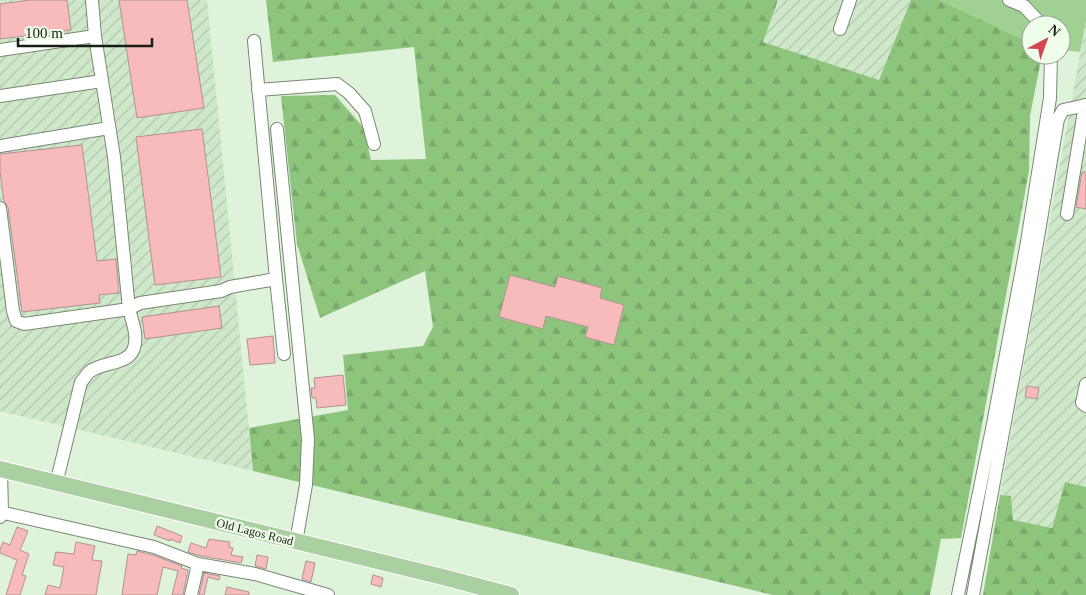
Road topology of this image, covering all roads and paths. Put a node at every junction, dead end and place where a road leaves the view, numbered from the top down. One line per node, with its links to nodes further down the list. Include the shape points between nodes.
1 (92, 0): 6 (street)
2 (850, 0): 5 (street)
3 (1009, 0): 4 (street, via 1024,6)
4 (1033, 15)
5 (840, 29)
6 (95, 36): 8 (street); 10 (street)
7 (254, 41): 11 (street)
8 (0, 50)
9 (1051, 65): 33 (street, via 1050,98 1027,242)
10 (102, 81): 12 (street); 14 (street)
11 (258, 90): 16 (street, via 336,84 365,111); 20 (street)
12 (0, 96)
13 (1086, 106): 19 (street); 34 (street, via 1063,110 1058,119)
14 (109, 128): 17 (street); 21 (street)
15 (277, 129): 28 (street, via 308,438 306,485)
16 (374, 144)
17 (0, 146)
18 (0, 208): 21 (street, via 12,311 16,321 24,324)
19 (1067, 214)
20 (276, 279): 21 (street, via 140,303); 22 (street)
21 (129, 309): 26 (street, via 135,333 134,347 121,362 89,372 81,382)
22 (284, 354)
23 (1086, 384): 24 (street, via 1082,403)
24 (1086, 406)
25 (0, 469): 26 (main road, Old Lagos Road); 27 (street)
26 (56, 484): 28 (main road, Old Lagos Road)
27 (1, 514): 29 (street, via 154,547)
28 (296, 542): 32 (main road, Old Lagos Road)
29 (198, 564): 30 (street); 31 (street, via 255,574)
30 (191, 595)
31 (328, 595)
32 (511, 595)
33 (958, 595)
34 (973, 595)

